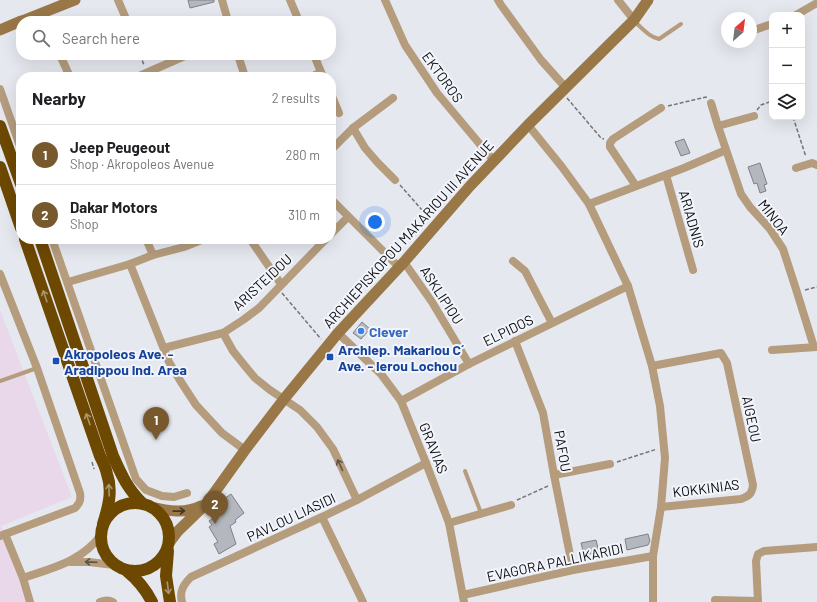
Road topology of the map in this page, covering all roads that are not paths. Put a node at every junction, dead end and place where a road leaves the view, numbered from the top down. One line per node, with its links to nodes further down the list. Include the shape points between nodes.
1 (75, 0): 11 (main road)
2 (118, 0): 12 (street)
3 (222, 0): 13 (street)
4 (290, 0): 14 (street)
5 (385, 0): 44 (street, EKTOROS, via 405,45 437,94)
6 (498, 0): 30 (street)
7 (618, 0): 15 (street)
8 (648, 0): 15 (main road, ARCHIEPISKOPOU MAKARIOU III AVENUE)
9 (817, 3): 10 (street)
10 (801, 12)
11 (35, 16)
12 (124, 16)
13 (227, 16)
14 (297, 16)
15 (634, 20): 17 (lane, via 650,35 659,39); 30 (main road, ARCHIEPISKOPOU MAKARIOU III AVENUE)
16 (16, 23): 20 (main road)
17 (681, 24)
18 (769, 25): 19 (street)
19 (757, 29)
20 (0, 30)
21 (62, 60): 25 (street)
22 (178, 60): 26 (street)
23 (240, 60): 27 (street)
24 (316, 60): 28 (street)
25 (68, 72)
26 (155, 72)
27 (243, 72)
28 (321, 72)
29 (0, 89): 37 (street)
30 (564, 90): 38 (main road, ARCHIEPISKOPOU MAKARIOU III AVENUE)
31 (393, 98): 41 (street)
32 (711, 103): 40 (street, MINOA)
33 (336, 106): 35 (street)
34 (661, 108): 51 (street, via 612,139 610,143 610,147)
35 (339, 113)
36 (754, 116): 40 (street)
37 (16, 124)
38 (528, 125): 44 (main road, ARCHIEPISKOPOU MAKARIOU III AVENUE); 53 (street)
39 (0, 126): 48 (highway)
40 (718, 126): 43 (street, MINOA)
41 (353, 128): 42 (street); 50 (street, via 365,148)
42 (336, 145)
43 (726, 150): 49 (street, ARIADNIS); 77 (street, MINOA, via 741,194 783,249)
44 (494, 161): 67 (main road, ARCHIEPISKOPOU MAKARIOU III AVENUE)
45 (813, 164): 47 (street)
46 (0, 167): 54 (highway)
47 (796, 168)
48 (16, 170)
49 (666, 175): 51 (street, ARIADNIS); 68 (street, ARIADNIS)
50 (396, 180)
51 (636, 186): 53 (street, ARIADNIS)
52 (336, 204): 55 (street, ASKLIPIOU)
53 (589, 204): 72 (street)
54 (16, 213)
55 (348, 217): 56 (street); 67 (street, ASKLIPIOU)
56 (336, 229)
57 (27, 244): 101 (highway, one-way to 57, via 110,491 108,475)
58 (42, 244): 95 (highway, via 113,456 128,488)
59 (54, 244): 70 (street)
60 (148, 244): 64 (street)
61 (192, 244): 64 (street)
62 (253, 244): 71 (street)
63 (321, 244): 71 (street, ARISTEIDOU)
64 (153, 255): 66 (street)
65 (514, 261): 73 (street, via 525,271)
66 (130, 264): 70 (street); 78 (street)
67 (402, 265): 75 (main road, ARCHIEPISKOPOU MAKARIOU III AVENUE); 80 (street, ASKLIPIOU, via 432,302)
68 (693, 270)
69 (0, 274): 82 (street)
70 (68, 282): 92 (street, via 136,479 146,490 162,496)
71 (279, 286): 74 (street, ARISTEIDOU, via 259,308)
72 (628, 286): 73 (street, ELPIDOS); 81 (street)
73 (552, 323): 76 (street, ELPIDOS)
74 (223, 332): 78 (street, ARISTEIDOU); 84 (street, via 233,351 255,378)
75 (338, 334): 84 (main road, ARCHIEPISKOPOU MAKARIOU III AVENUE); 85 (street, GRAVIAS, via 381,374)
76 (515, 341): 80 (street, ELPIDOS); 90 (street, PAFOU, via 543,413)
77 (816, 347): 79 (street)
78 (164, 348): 86 (street, via 169,362 196,405 222,433)
79 (772, 350)
80 (469, 364): 85 (street, ELPIDOS)
81 (652, 366): 91 (street, AIGEOU, via 721,353 727,363 753,485); 97 (street, via 660,406 665,458)
82 (37, 368): 83 (lane); 102 (street, via 81,498 75,508)
83 (0, 381)
84 (284, 399): 86 (main road, ARCHIEPISKOPOU MAKARIOU III AVENUE); 93 (street, one-way to 84, via 333,449 317,427)
85 (401, 401): 87 (street, GRAVIAS)
86 (245, 450): 94 (main road, ARCHIEPISKOPOU MAKARIOU III AVENUE)
87 (426, 463): 93 (street, PAVLOU LIASIDI); 100 (street, GRAVIAS)
88 (610, 464): 90 (street)
89 (465, 472): 98 (lane)
90 (555, 479): 108 (street, PAFOU)
91 (752, 492): 97 (street, KOKKINIAS, via 740,499)
92 (187, 493)
93 (357, 500): 99 (street, PAVLOU LIASIDI)
94 (207, 503): 95 (main road, one-way to 94, via 167,511 181,511 195,509); 103 (main road, ARCHIEPISKOPOU MAKARIOU III AVENUE, via 182,527)
95 (147, 505): 101 (highway, via 136,503 121,506 110,514); 103 (highway, via 159,513 166,522)
96 (511, 505): 98 (street)
97 (661, 507): 105 (street)
98 (481, 513): 100 (street)
99 (322, 517): 113 (street); 120 (street, PAVLOU LIASIDI, via 191,577 181,591)
100 (449, 523): 111 (street, GRAVIAS)
101 (102, 530): 106 (street, via 88,550); 107 (highway, via 101,542 105,555)
102 (2, 535): 110 (street)
103 (169, 544): 109 (highway, via 164,556 152,567 142,571); 119 (highway, one-way to 119, via 166,576)
104 (817, 547): 114 (street, via 764,551 758,554)
105 (652, 556): 108 (street, EVAGORA PALLIKARIDI); 121 (street)
106 (68, 563): 107 (street, one-way to 106); 110 (street)
107 (114, 565): 109 (highway)
108 (573, 570): 111 (street, EVAGORA PALLIKARIDI)
109 (127, 571): 118 (highway, via 146,590)
110 (23, 578): 115 (street)
111 (463, 598)
112 (715, 600): 114 (street)
113 (361, 601)
114 (758, 601)
115 (30, 602)
116 (100, 602): 117 (street)
117 (114, 602)
118 (152, 602)
119 (170, 602)
120 (182, 602)
121 (653, 602)

